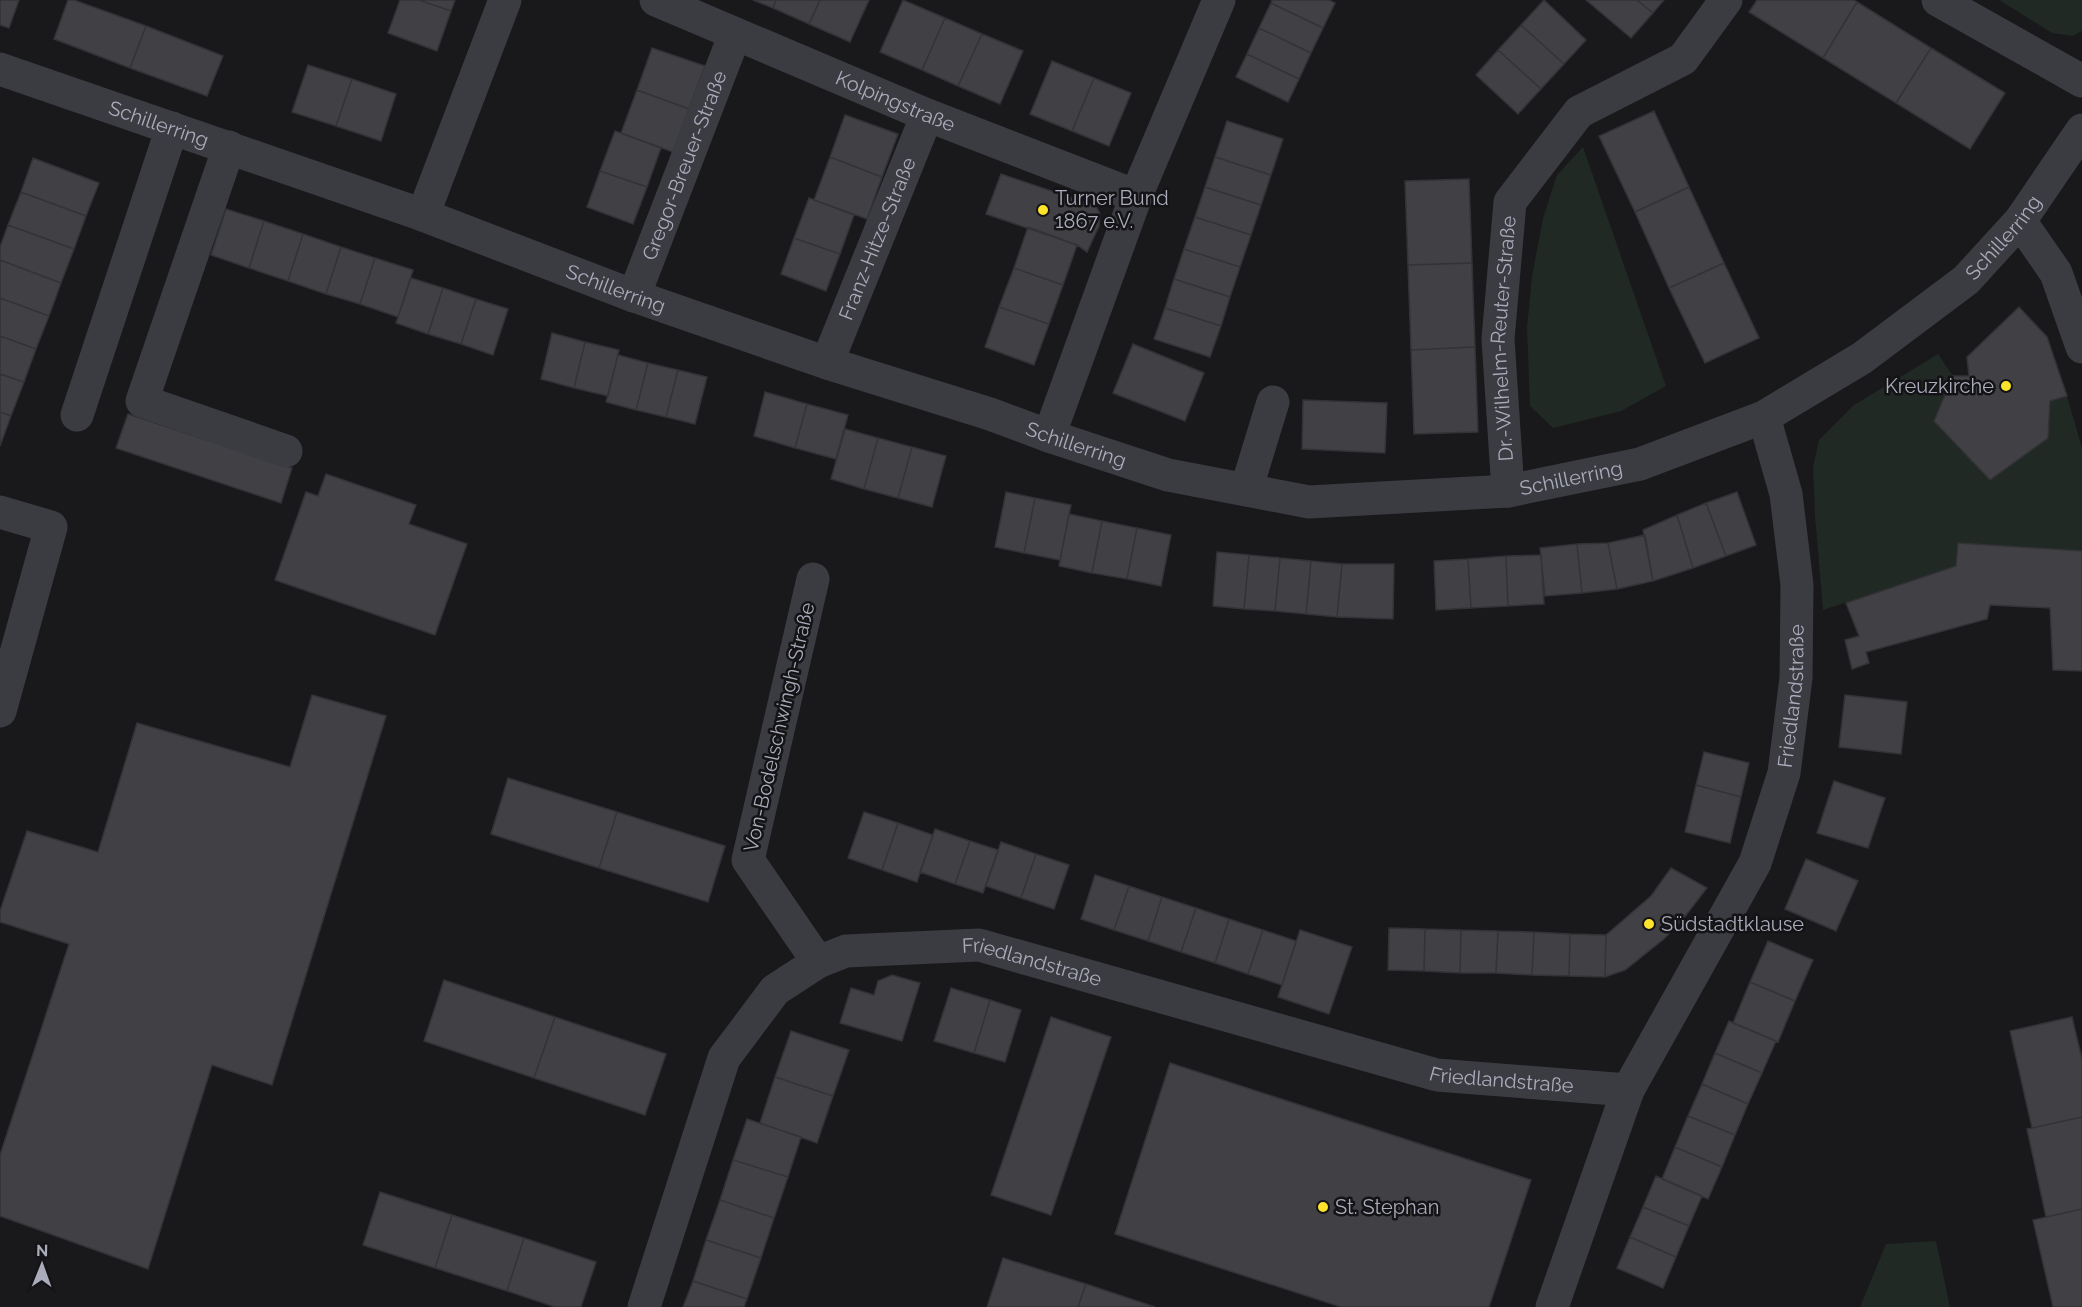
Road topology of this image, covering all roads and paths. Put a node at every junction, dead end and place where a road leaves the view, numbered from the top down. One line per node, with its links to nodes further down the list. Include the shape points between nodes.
1 (505, 0): 14 (street)
2 (656, 0): 6 (street, Kolpingstraße)
3 (1219, 0): 13 (street)
4 (1726, 0): 25 (street, Dr.-Wilhelm-Reuter-Straße, via 1683,59 1579,112 1510,202 1498,339)
5 (1938, 0): 8 (street)
6 (735, 34): 9 (street, Kolpingstraße); 16 (street, Gregor-Breuer-Straße)
7 (0, 69): 10 (street, Schillerring)
8 (2082, 81)
9 (927, 115): 13 (street, Kolpingstraße); 18 (street, Franz-Hitze-Straße)
10 (172, 128): 12 (street, Schillerring); 20 (street)
11 (2082, 130): 15 (street, Schillerring)
12 (229, 147): 14 (street, Schillerring); 23 (street, via 142,401)
13 (1136, 196): 22 (street)
14 (423, 215): 16 (street, Schillerring)
15 (2020, 221): 17 (street, via 2056,273); 21 (street, Schillerring, via 1966,280 1862,358)
16 (634, 296): 18 (street, Schillerring)
17 (2082, 347)
18 (827, 363): 22 (street, Schillerring)
19 (1273, 402): 24 (street)
20 (77, 415)
21 (1764, 417): 25 (street, Schillerring, via 1640,464); 30 (street, Friedlandstraße, via 1786,494 1797,585 1796,678 1784,773 1755,863)
22 (1049, 436): 24 (street, Schillerring, via 1168,475)
23 (286, 451)
24 (1246, 490): 25 (street, Schillerring, via 1309,502)
25 (1508, 491)
26 (0, 512): 28 (street, via 51,527)
27 (813, 579): 29 (street, Von-Bodelschwingh-Straße, via 748,860)
28 (0, 711)
29 (818, 962): 30 (street, Friedlandstraße, via 846,951 979,945 1437,1075); 31 (street, Friedlandstraße, via 775,990 724,1058)
30 (1628, 1090): 32 (street)
31 (644, 1307)
32 (1552, 1307)

